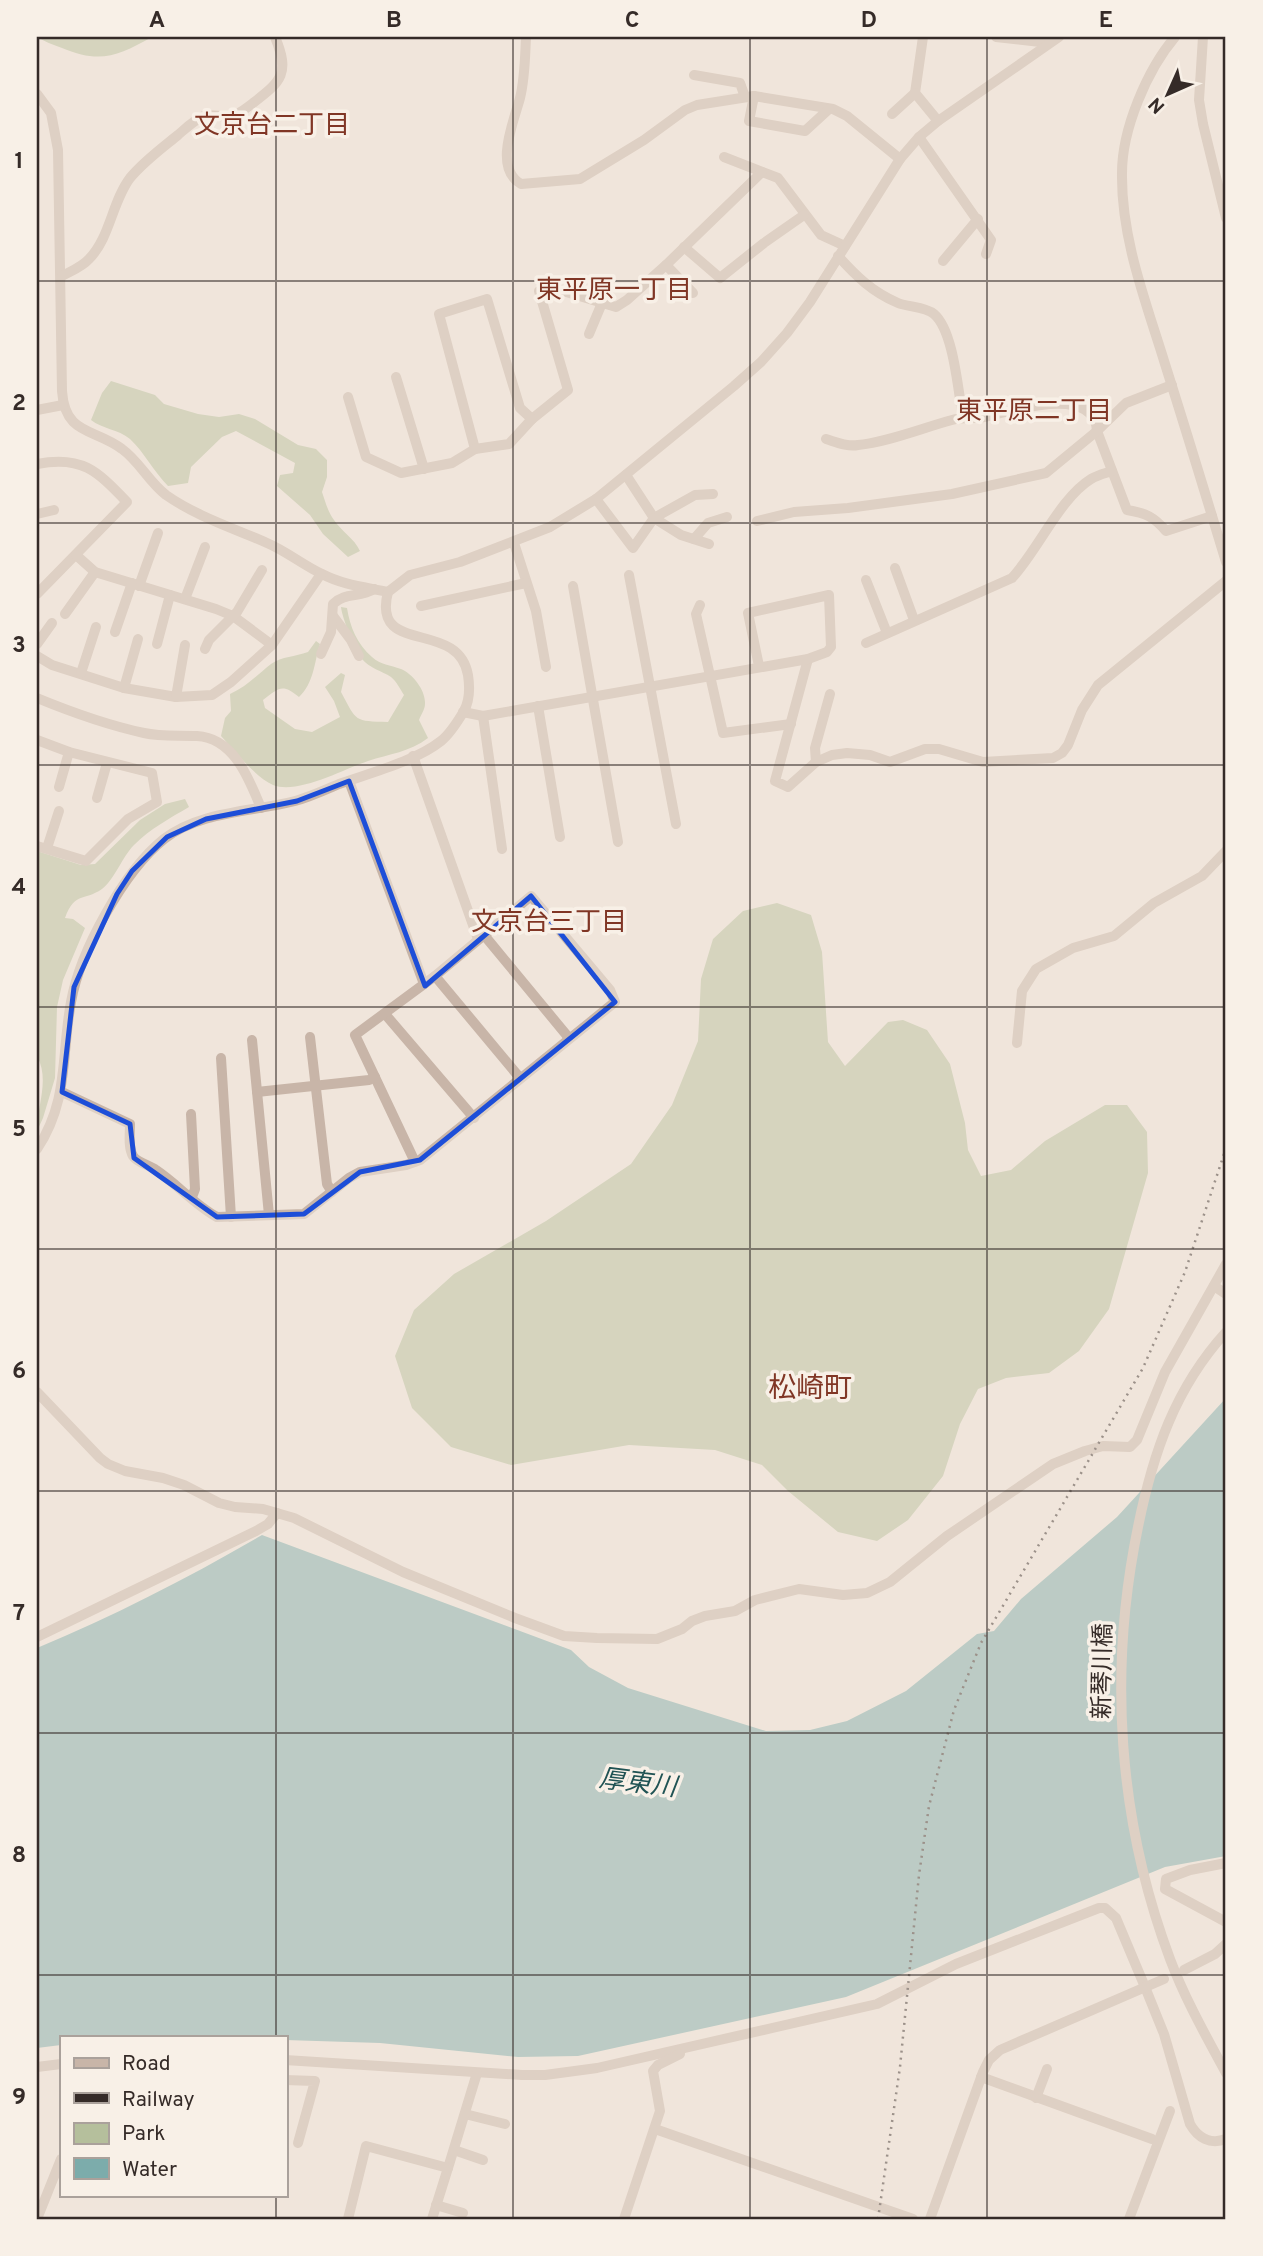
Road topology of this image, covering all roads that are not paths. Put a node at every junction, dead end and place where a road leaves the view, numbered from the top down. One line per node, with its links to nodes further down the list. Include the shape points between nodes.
1 (275, 37): 28 (street, via 283,66 276,86 239,114 206,115 196,120 156,153 131,177 94,253)
2 (526, 37): 11 (street, via 521,97 511,122 508,162 509,172 521,184 580,179 685,110)
3 (923, 37): 9 (street)
4 (996, 37): 7 (street)
5 (1175, 37): 33 (street, via 1156,61 1143,90 1130,123 1122,171 1133,263)
6 (1203, 37): 20 (street, via 1199,100)
7 (1054, 40): 14 (street)
8 (694, 75): 11 (street, via 740,83)
9 (915, 93): 13 (street); 14 (street)
10 (37, 94): 28 (street, via 53,124)
11 (749, 97): 12 (street); 12 (street, via 749,121 805,131)
12 (829, 108): 17 (street, via 847,116)
13 (892, 114)
14 (938, 121): 15 (street)
15 (919, 137): 17 (street); 21 (street)
16 (724, 157): 18 (street)
17 (900, 159): 22 (street)
18 (762, 172): 19 (street, via 778,178); 23 (street)
19 (804, 215): 22 (street, via 821,235); 23 (street, via 720,278)
20 (1226, 218)
21 (978, 219): 24 (street, via 991,240); 26 (street)
22 (845, 246): 25 (street)
23 (684, 247): 27 (street)
24 (986, 254)
25 (838, 256): 37 (street, via 873,290 937,317 951,348); 45 (street, via 810,302 761,362)
26 (943, 261)
27 (666, 265): 29 (street); 30 (street, via 616,307)
28 (62, 276): 35 (street)
29 (693, 293)
30 (602, 303): 31 (street); 38 (street, via 553,288 539,291 568,390)
31 (589, 334)
32 (396, 377): 43 (street)
33 (1171, 385): 39 (street, via 1125,402); 50 (street)
34 (348, 397): 43 (street, via 366,457 401,473)
35 (63, 405): 36 (street); 64 (street, via 79,428 123,449 151,482 180,504 270,544)
36 (37, 410)
37 (963, 418): 39 (street, via 1028,406 1076,405 1092,416); 40 (street, via 856,446)
38 (532, 419): 41 (street, via 509,443); 41 (street, via 520,408 487,299 439,314)
39 (1097, 432): 44 (street); 53 (street, via 1046,473 953,494 794,512)
40 (826, 439)
41 (475, 449): 43 (street, via 452,463)
42 (37, 464): 59 (street, via 64,461 86,466 127,502)
43 (424, 469)
44 (1112, 471): 50 (street, via 1127,510 1148,514 1166,531); 81 (street, via 1091,479 1071,499 1012,578)
45 (626, 475): 47 (street); 52 (street)
46 (713, 494): 52 (street, via 695,495)
47 (596, 499): 52 (street, via 633,548); 56 (street)
48 (54, 510): 49 (street)
49 (37, 514)
50 (1212, 516): 60 (street)
51 (727, 517): 55 (street, via 708,523)
52 (653, 518): 55 (street)
53 (757, 521)
54 (158, 533): 69 (street)
55 (694, 539): 57 (street)
56 (514, 543): 68 (street); 72 (street, via 410,575)
57 (709, 544)
58 (205, 547): 75 (street)
59 (76, 555): 63 (street); 73 (street)
60 (1226, 562)
61 (895, 568): 81 (street)
62 (262, 570): 79 (street)
63 (95, 572): 69 (street); 78 (street)
64 (321, 574): 71 (street, via 350,586); 91 (street)
65 (629, 575): 101 (street)
66 (866, 580): 85 (street)
67 (1226, 581): 114 (street, via 1098,685 1068,745 1053,758 984,762 925,749 890,762 847,753)
68 (526, 583): 77 (street); 98 (street)
69 (136, 584): 74 (street); 84 (street)
70 (573, 586): 104 (street)
71 (374, 589): 72 (street); 80 (street, via 338,598)
72 (388, 592): 108 (street, via 385,611 394,628 439,641 463,661 470,692)
73 (37, 594)
74 (170, 595): 75 (street); 89 (street)
75 (185, 599): 79 (street)
76 (700, 605): 100 (street, via 696,614)
77 (421, 606)
78 (65, 614)
79 (233, 616): 91 (street); 92 (street)
80 (333, 616): 93 (street); 95 (street)
81 (914, 620): 85 (street)
82 (52, 623): 88 (street)
83 (96, 627): 99 (street)
84 (115, 632)
85 (887, 633): 87 (street)
86 (138, 639): 102 (street)
87 (866, 643)
88 (37, 644)
89 (157, 644)
90 (185, 645): 105 (street)
91 (272, 645): 105 (street, via 212,695)
92 (205, 649)
93 (321, 654)
94 (37, 656): 99 (street)
95 (359, 656)
96 (808, 659): 97 (street); 97 (street, via 831,647 829,595 748,613); 110 (street)
97 (759, 666): 100 (street)
98 (546, 667)
99 (80, 673): 102 (street)
100 (710, 675): 101 (street); 110 (street, via 723,733)
101 (649, 686): 104 (street); 121 (street)
102 (124, 688): 105 (street)
103 (830, 694): 114 (street, via 815,748)
104 (592, 696): 107 (street); 123 (street)
105 (176, 697)
106 (37, 698): 119 (street, via 148,734 211,739 228,750 243,769)
107 (538, 706): 109 (street); 122 (street)
108 (463, 712): 109 (street); 113 (street, via 442,740)
109 (483, 716): 125 (street)
110 (790, 724): 114 (street, via 775,781 788,787)
111 (37, 740): 112 (street)
112 (69, 752): 115 (street); 117 (street)
113 (413, 756): 116 (street); 127 (street)
114 (816, 762)
115 (107, 763): 118 (street); 124 (street, via 152,773 157,802 128,820 86,861)
116 (349, 781): 119 (street); 129 (street)
117 (58, 787)
118 (97, 798)
119 (261, 808): 139 (street, via 184,827 132,871 77,978)
120 (59, 811): 124 (street)
121 (676, 824)
122 (561, 837)
123 (618, 842)
124 (42, 847)
125 (502, 849)
126 (1226, 851): 134 (street, via 1202,876 1154,903 1114,936 1073,948 1036,969 1021,991)
127 (481, 937): 128 (street); 132 (street); 132 (street, via 531,896 610,990 615,1002)
128 (435, 976): 129 (street); 137 (street)
129 (424, 984): 130 (street)
130 (385, 1014): 136 (street, via 355,1035); 142 (street)
131 (310, 1037): 138 (street)
132 (569, 1038): 137 (street)
133 (252, 1040): 140 (street)
134 (1017, 1043)
135 (221, 1058): 148 (street)
136 (375, 1077): 138 (street); 144 (street)
137 (520, 1078): 142 (street)
138 (316, 1086): 140 (street); 145 (street, via 327,1184)
139 (62, 1092): 143 (street, via 54,1119); 146 (street, via 130,1124 134,1158)
140 (257, 1092): 147 (street)
141 (191, 1114): 146 (street)
142 (474, 1118): 144 (street)
143 (37, 1149)
144 (415, 1162): 145 (street, via 359,1172)
145 (332, 1192): 147 (street, via 304,1214)
146 (192, 1198): 148 (street, via 217,1217)
147 (269, 1215): 148 (street)
148 (231, 1217)
149 (1226, 1264): 150 (street)
150 (1214, 1286): 151 (street); 154 (street, via 1130,1447 1104,1446 1054,1464 947,1536 879,1589 856,1595 799,1589 779,1592 735,1611 692,1621 657,1639 564,1636 403,1572)
151 (1226, 1294)
152 (1226, 1332): 168 (street, 新琴川橋, via 1185,1385 1165,1429 1143,1502 1121,1639 1120,1701 1129,1801 1148,1890 1181,1985)
153 (37, 1392): 154 (street, via 100,1458 125,1471 184,1485 227,1505)
154 (276, 1513): 155 (street, via 256,1531)
155 (37, 1637)
156 (1226, 1863): 157 (street, via 1166,1879 1165,1889)
157 (1226, 1922)
158 (1226, 1944): 159 (street)
159 (1184, 1970)
160 (1164, 1979): 161 (street)
161 (1145, 1986): 162 (street, via 1116,1918 1100,1908 956,1964 877,2004); 169 (street, via 1000,2050); 177 (street, via 1190,2124 1206,2140)
162 (688, 2047): 167 (street, via 570,2073); 175 (street, via 653,2071 660,2111)
163 (287, 2060): 167 (street)
164 (60, 2064): 165 (street)
165 (37, 2067)
166 (1047, 2069): 171 (street)
167 (477, 2073): 173 (street)
168 (1226, 2073)
169 (981, 2077): 171 (street); 190 (street)
170 (287, 2080): 178 (street, via 315,2081)
171 (1036, 2098): 176 (street)
172 (1170, 2110): 191 (street)
173 (465, 2114): 174 (street); 179 (street)
174 (505, 2124)
175 (655, 2129): 188 (street); 189 (street)
176 (1152, 2138)
177 (1226, 2139)
178 (298, 2143)
179 (454, 2150): 180 (street); 182 (street)
180 (483, 2160)
181 (60, 2162): 185 (street)
182 (448, 2168): 183 (street); 186 (street, via 366,2146)
183 (436, 2205): 184 (street); 187 (street)
184 (463, 2213)
185 (37, 2219)
186 (348, 2219)
187 (432, 2219)
188 (624, 2219)
189 (913, 2219)
190 (930, 2219)
191 (1129, 2219)

